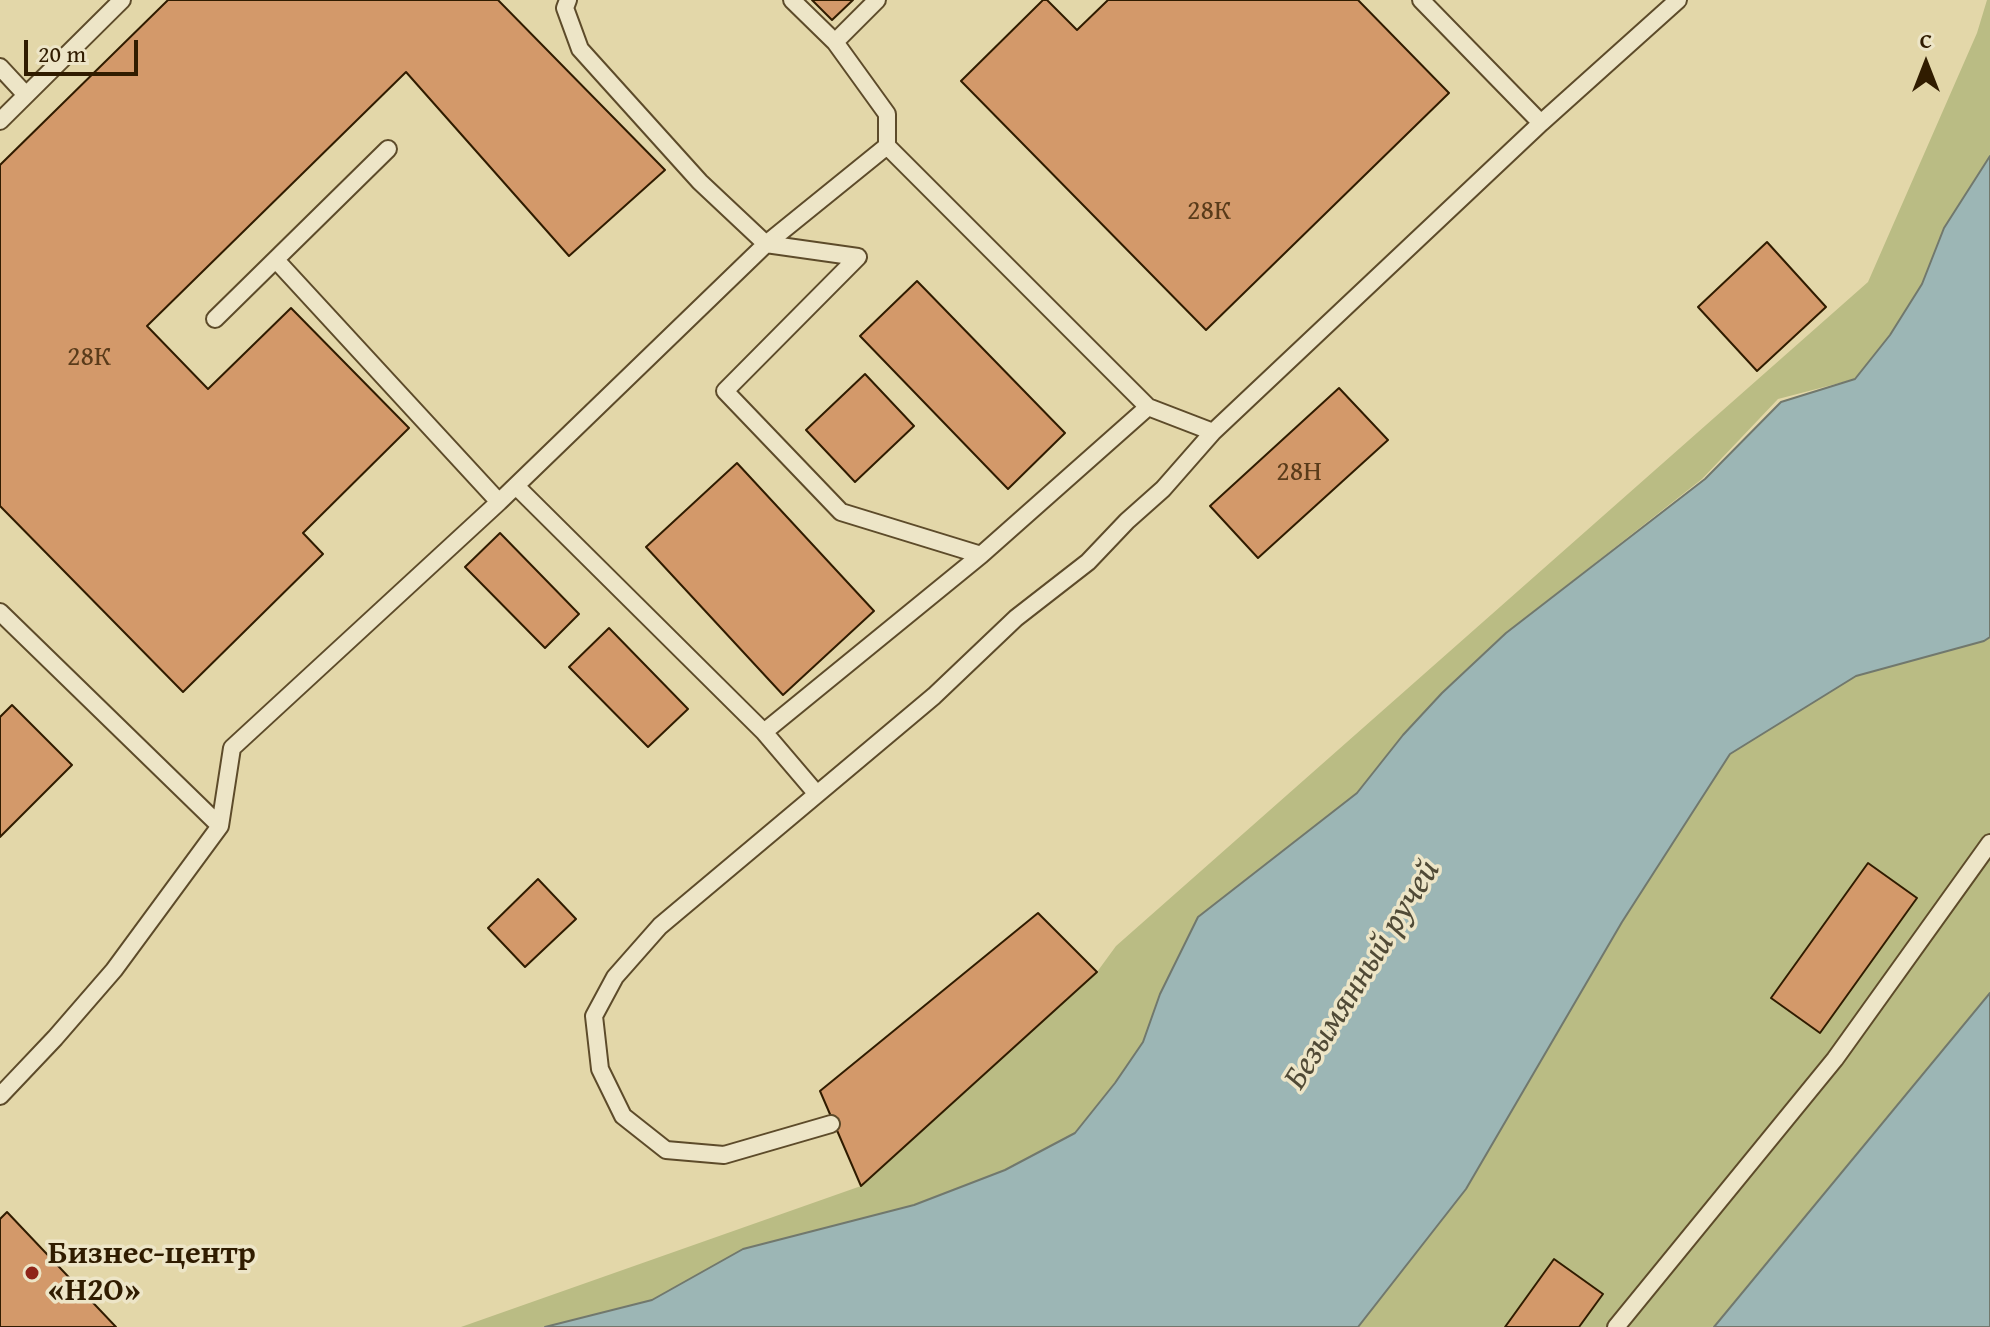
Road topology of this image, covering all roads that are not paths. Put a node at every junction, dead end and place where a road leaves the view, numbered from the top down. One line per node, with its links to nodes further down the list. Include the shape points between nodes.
1 (122, 0): 9 (lane)
2 (568, 0): 14 (lane, via 565,8 580,49 700,182)
3 (792, 0): 7 (lane)
4 (877, 0): 7 (lane)
5 (1421, 0): 11 (lane)
6 (1678, 0): 11 (lane)
7 (835, 42): 12 (lane, via 887,114)
8 (0, 67): 9 (lane)
9 (26, 95): 10 (lane)
10 (0, 121)
11 (1541, 123): 18 (lane)
12 (887, 146): 14 (lane); 17 (lane)
13 (388, 149): 15 (lane)
14 (766, 244): 19 (lane); 21 (lane, via 858,257 725,391 841,512)
15 (276, 260): 16 (lane); 20 (lane)
16 (215, 319)
17 (1148, 407): 18 (lane); 21 (lane)
18 (1213, 432): 24 (lane, via 1088,562)
19 (516, 486): 20 (lane); 23 (lane)
20 (499, 502): 25 (lane, via 232,748)
21 (981, 555): 23 (lane)
22 (0, 612): 25 (lane)
23 (764, 732): 24 (lane)
24 (816, 793): 28 (lane, via 660,926 615,977 594,1016 600,1069 623,1116 666,1150 724,1155)
25 (220, 826): 27 (lane, via 114,970)
26 (1990, 843): 29 (lane, via 1835,1059)
27 (0, 1096)
28 (831, 1124)
29 (1616, 1327)

